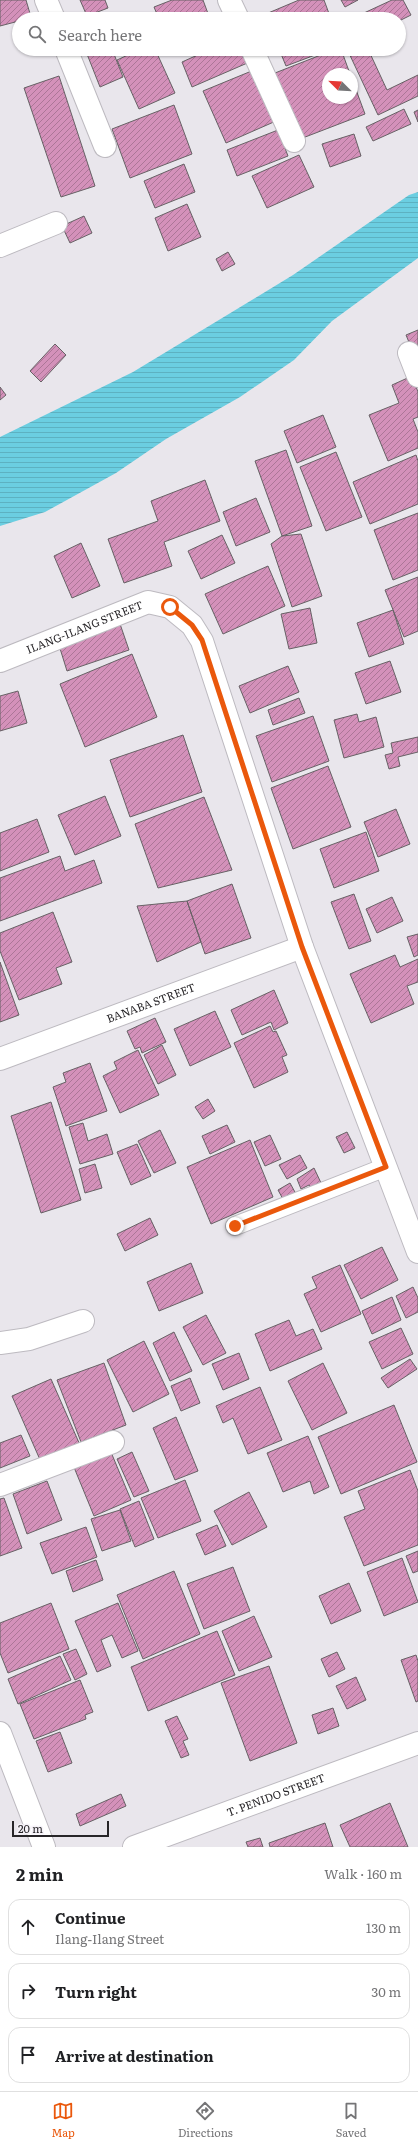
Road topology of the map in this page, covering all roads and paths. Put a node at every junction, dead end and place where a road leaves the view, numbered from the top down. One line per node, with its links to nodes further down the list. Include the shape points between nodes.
1 (46, 0): 3 (street)
2 (229, 0): 4 (street)
3 (51, 12)
4 (235, 12)
5 (69, 56): 8 (street)
6 (255, 56): 7 (street)
7 (294, 141)
8 (105, 146)
9 (56, 223): 10 (street)
10 (0, 246)
11 (409, 353): 12 (street)
12 (418, 376)
13 (0, 661): 14 (street, ILANG-ILANG STREET, via 148,602 170,607 192,625 202,640)
14 (302, 947): 15 (street, BANABA STREET); 16 (street, ILANG-ILANG STREET)
15 (0, 1059)
16 (386, 1167): 17 (lane); 18 (street, ILANG-ILANG STREET)
17 (235, 1226)
18 (418, 1252)
19 (83, 1321): 20 (street, via 29,1339)
20 (0, 1343)
21 (113, 1442): 22 (street)
22 (0, 1485)
23 (0, 1733): 25 (street)
24 (418, 1743): 26 (street, T. PENIDO STREET)
25 (44, 1847)
26 (134, 1847)

